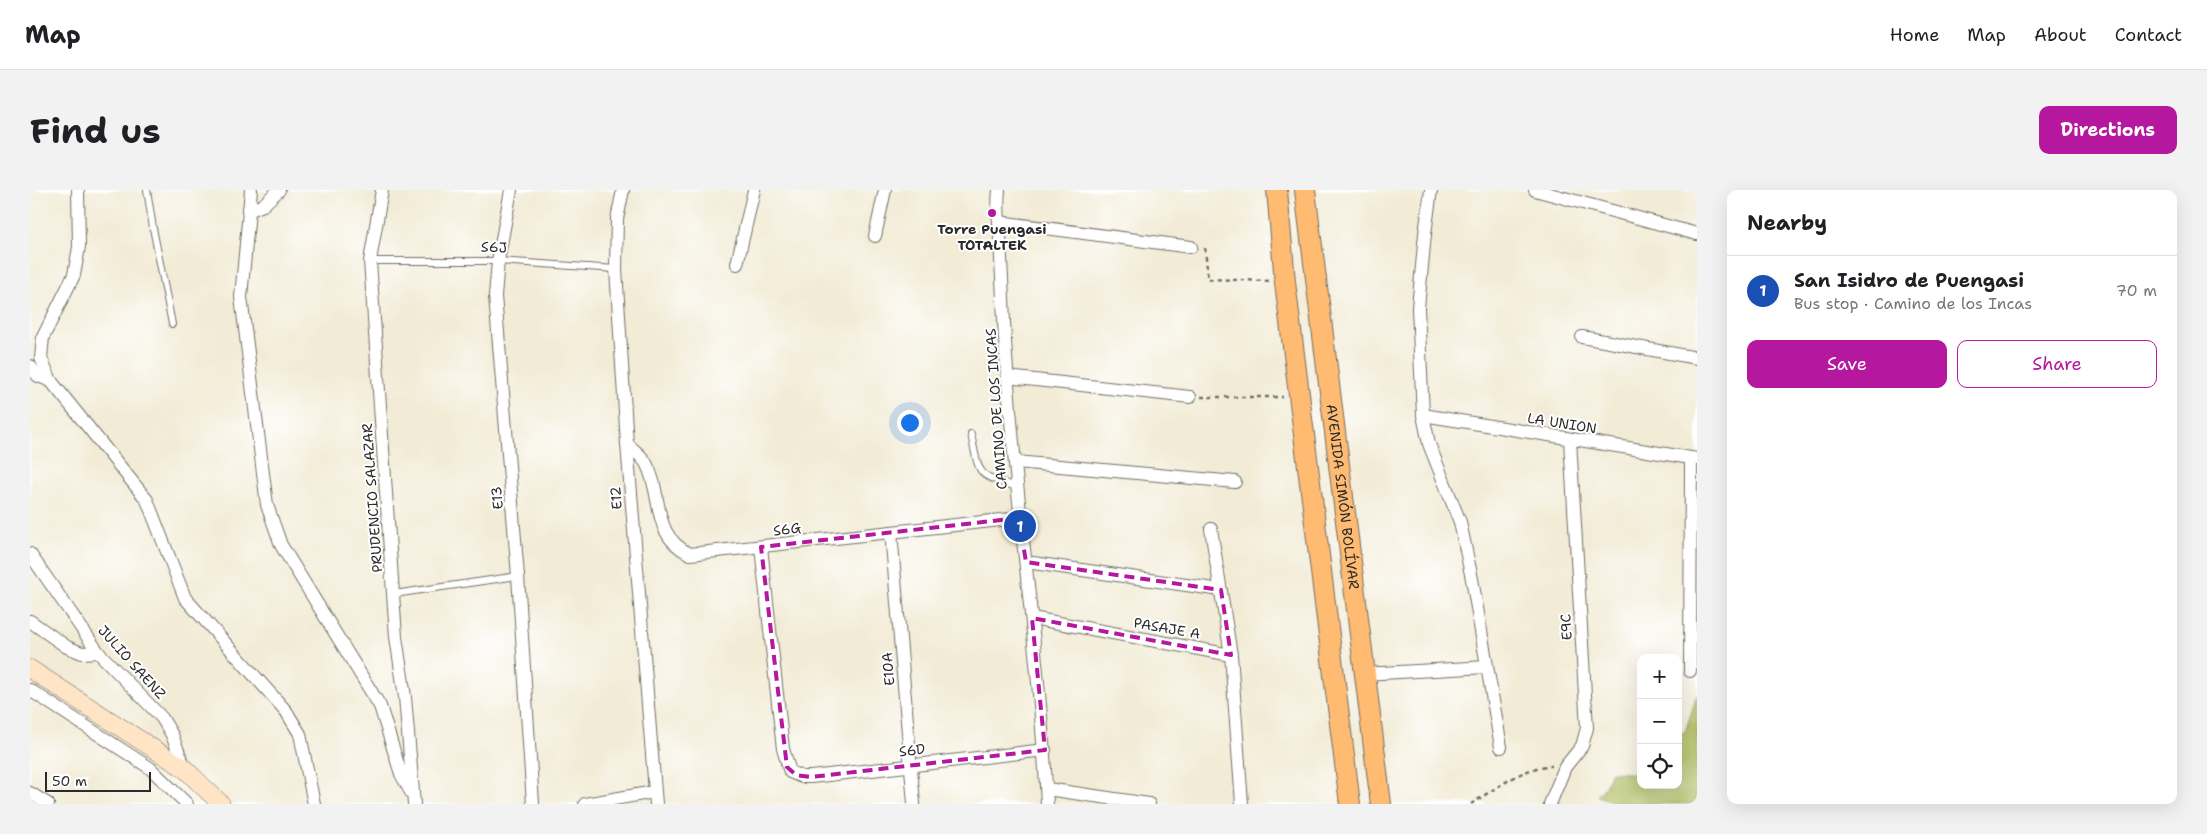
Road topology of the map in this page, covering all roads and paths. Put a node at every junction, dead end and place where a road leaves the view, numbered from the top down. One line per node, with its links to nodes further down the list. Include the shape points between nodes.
1 (78, 190): 30 (street, via 79,247 74,275 43,337 41,358)
2 (148, 190): 25 (lane)
3 (251, 190): 15 (street)
4 (279, 190): 15 (street, via 263,205)
5 (382, 190): 20 (street, PRUDENCIO SALAZAR)
6 (511, 190): 21 (street, E13)
7 (623, 190): 23 (street, E12, via 616,219)
8 (754, 190): 22 (street)
9 (885, 190): 18 (street)
10 (999, 190): 16 (street, CAMINO DE LOS INCAS)
11 (1277, 190): 24 (highway, AVENIDA SIMÓN BOLÍVAR)
12 (1305, 190): 57 (highway, AVENIDA SIMÓN BOLÍVAR)
13 (1431, 190): 33 (street, via 1418,308)
14 (1534, 190): 17 (street)
15 (248, 211): 67 (street, via 241,297 267,505 281,545 380,706 401,774)
16 (999, 222): 19 (street); 29 (street, CAMINO DE LOS INCAS)
17 (1697, 234)
18 (876, 236)
19 (1191, 247): 24 (path, via 1205,247 1208,279)
20 (370, 261): 21 (lane, S6J); 49 (street, PRUDENCIO SALAZAR)
21 (498, 261): 23 (lane, S6J); 47 (street, E13, via 495,296)
22 (737, 264)
23 (616, 269): 36 (street, E12)
24 (1285, 282): 32 (highway, AVENIDA SIMÓN BOLÍVAR)
25 (172, 324)
26 (1582, 338): 27 (street)
27 (1697, 358)
28 (30, 366): 30 (street, via 38,376)
29 (1007, 377): 31 (street); 38 (street, CAMINO DE LOS INCAS)
30 (51, 381): 71 (street, via 147,500 186,598 286,711 300,734)
31 (1190, 397): 32 (path)
32 (1301, 397): 78 (highway, AVENIDA SIMÓN BOLÍVAR)
33 (1422, 415): 35 (street, LA UNION); 54 (street, via 1429,444 1460,522)
34 (971, 434): 40 (lane, via 978,469 988,478)
35 (1570, 440): 37 (street, LA UNION); 62 (street, E9C, via 1587,728 1582,746)
36 (627, 444): 44 (street, S6G, via 646,462 664,531 678,548 690,554 701,554); 66 (street, E12)
37 (1694, 458): 56 (street)
38 (1016, 462): 39 (street); 40 (street, CAMINO DE LOS INCAS)
39 (1235, 482)
40 (1017, 487): 41 (street, CAMINO DE LOS INCAS)
41 (1019, 518): 43 (street, S6G); 46 (street, CAMINO DE LOS INCAS)
42 (1211, 528): 48 (street)
43 (892, 532): 44 (street, S6G); 61 (street, E10A)
44 (761, 547): 61 (street, S6D, via 783,749 790,772 802,777)
45 (30, 554): 52 (street, JULIO SAENZ)
46 (1026, 562): 48 (street); 50 (street, CAMINO DE LOS INCAS)
47 (518, 576): 49 (lane); 72 (street, E13)
48 (1221, 590): 53 (street)
49 (394, 594): 67 (street, PRUDENCIO SALAZAR)
50 (1032, 618): 53 (street, PASAJE A); 60 (street, CAMINO DE LOS INCAS)
51 (30, 621): 52 (street, via 67,647 82,653)
52 (98, 652): 63 (street, JULIO SAENZ, via 162,718)
53 (1231, 655): 77 (street)
54 (1487, 667): 57 (street); 59 (street)
55 (30, 669): 63 (main road)
56 (1690, 671)
57 (1364, 674): 79 (highway, AVENIDA SIMÓN BOLÍVAR)
58 (30, 691): 69 (street, via 150,768)
59 (1501, 747)
60 (1045, 750): 61 (street, S6D); 64 (street, CAMINO DE LOS INCAS)
61 (911, 765): 74 (street, E10A)
62 (1566, 767): 80 (path, via 1545,766 1516,777); 81 (street, E9C)
63 (185, 770): 70 (main road)
64 (1046, 789): 75 (street, CAMINO DE LOS INCAS); 76 (street)
65 (30, 792): 68 (street)
66 (655, 798): 73 (street)
67 (413, 799)
68 (48, 804)
69 (187, 804)
70 (221, 804)
71 (314, 804)
72 (533, 804)
73 (585, 804)
74 (914, 804)
75 (1047, 804)
76 (1149, 804)
77 (1242, 804)
78 (1350, 804)
79 (1381, 804)
80 (1471, 804)
81 (1550, 804)

